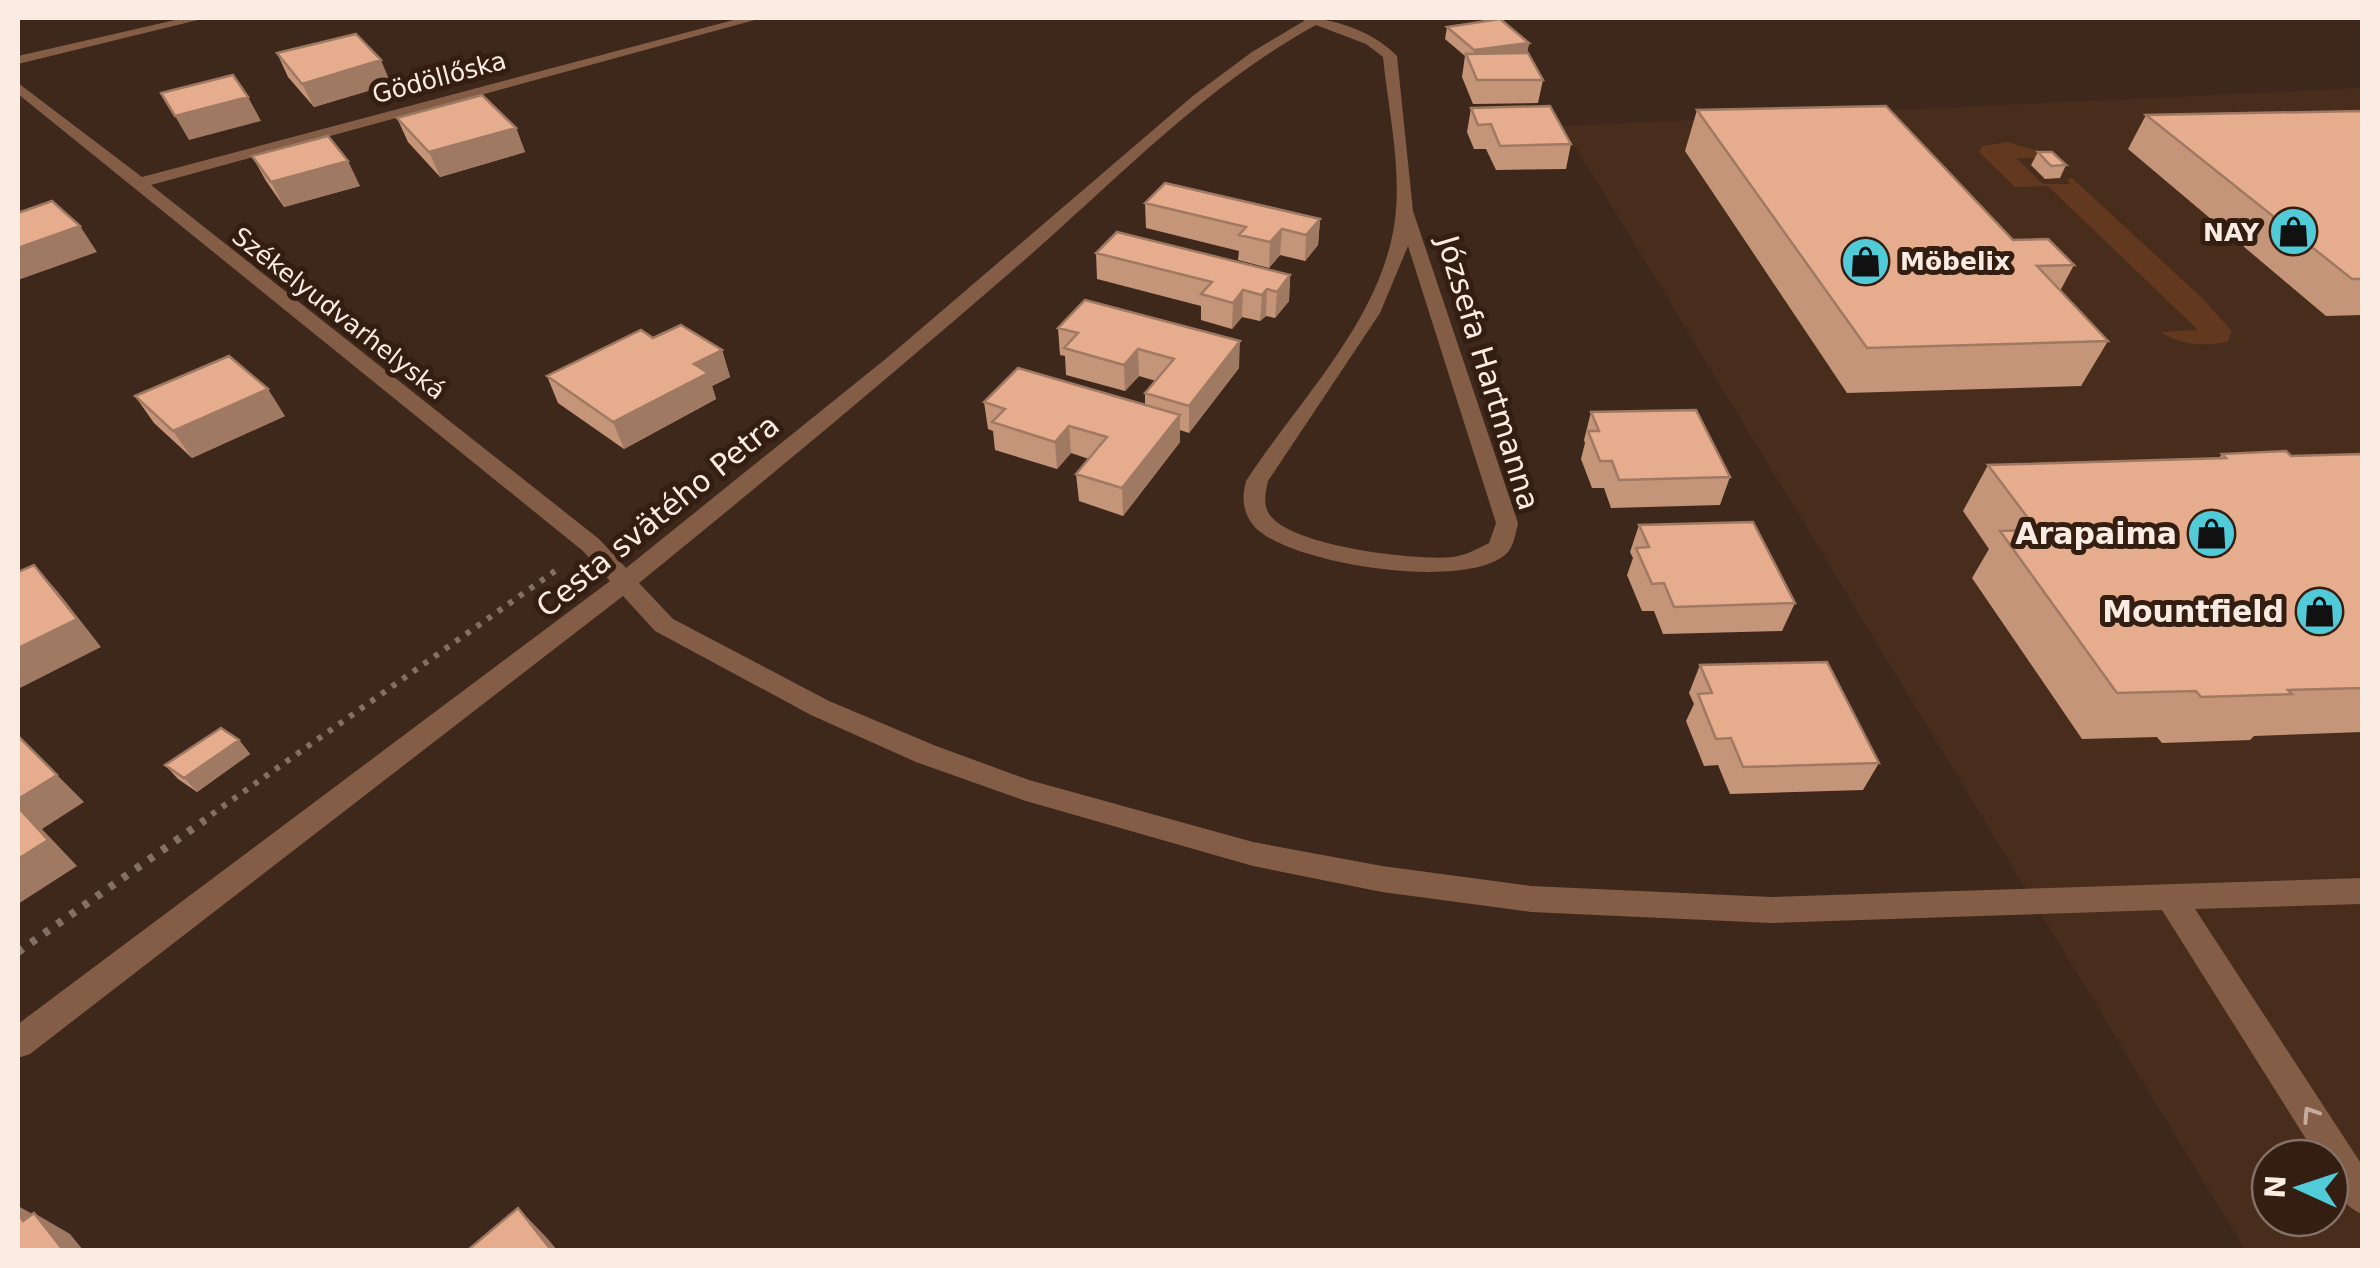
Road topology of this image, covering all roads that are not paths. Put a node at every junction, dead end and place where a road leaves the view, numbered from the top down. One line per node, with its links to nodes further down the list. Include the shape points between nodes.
1 (198, 18): 4 (street)
2 (755, 18): 6 (street, Gödöllőska)
3 (1315, 18): 7 (street, Józsefa Hartmanna, via 1390,56); 8 (street, Cesta svätého Petra, via 1210,88 970,299)
4 (18, 60)
5 (18, 86): 6 (street, Székelyudvarhelyská)
6 (136, 184): 8 (street, Székelyudvarhelyská, via 592,545)
7 (1405, 212): 7 (street, Józsefa Hartmanna, via 1370,316 1268,462 1252,498 1263,522 1294,542 1434,568 1471,564 1499,548 1507,522)
8 (625, 583): 10 (street, Székelyudvarhelyská, via 664,626 820,708 926,754 1064,802 1252,854 1531,900 1771,910); 11 (street, Cesta svätého Petra)
9 (2362, 891): 10 (street, Székelyudvarhelyská)
10 (2170, 898): 12 (street, one-way to 10)
11 (18, 1044)
12 (2362, 1196)

